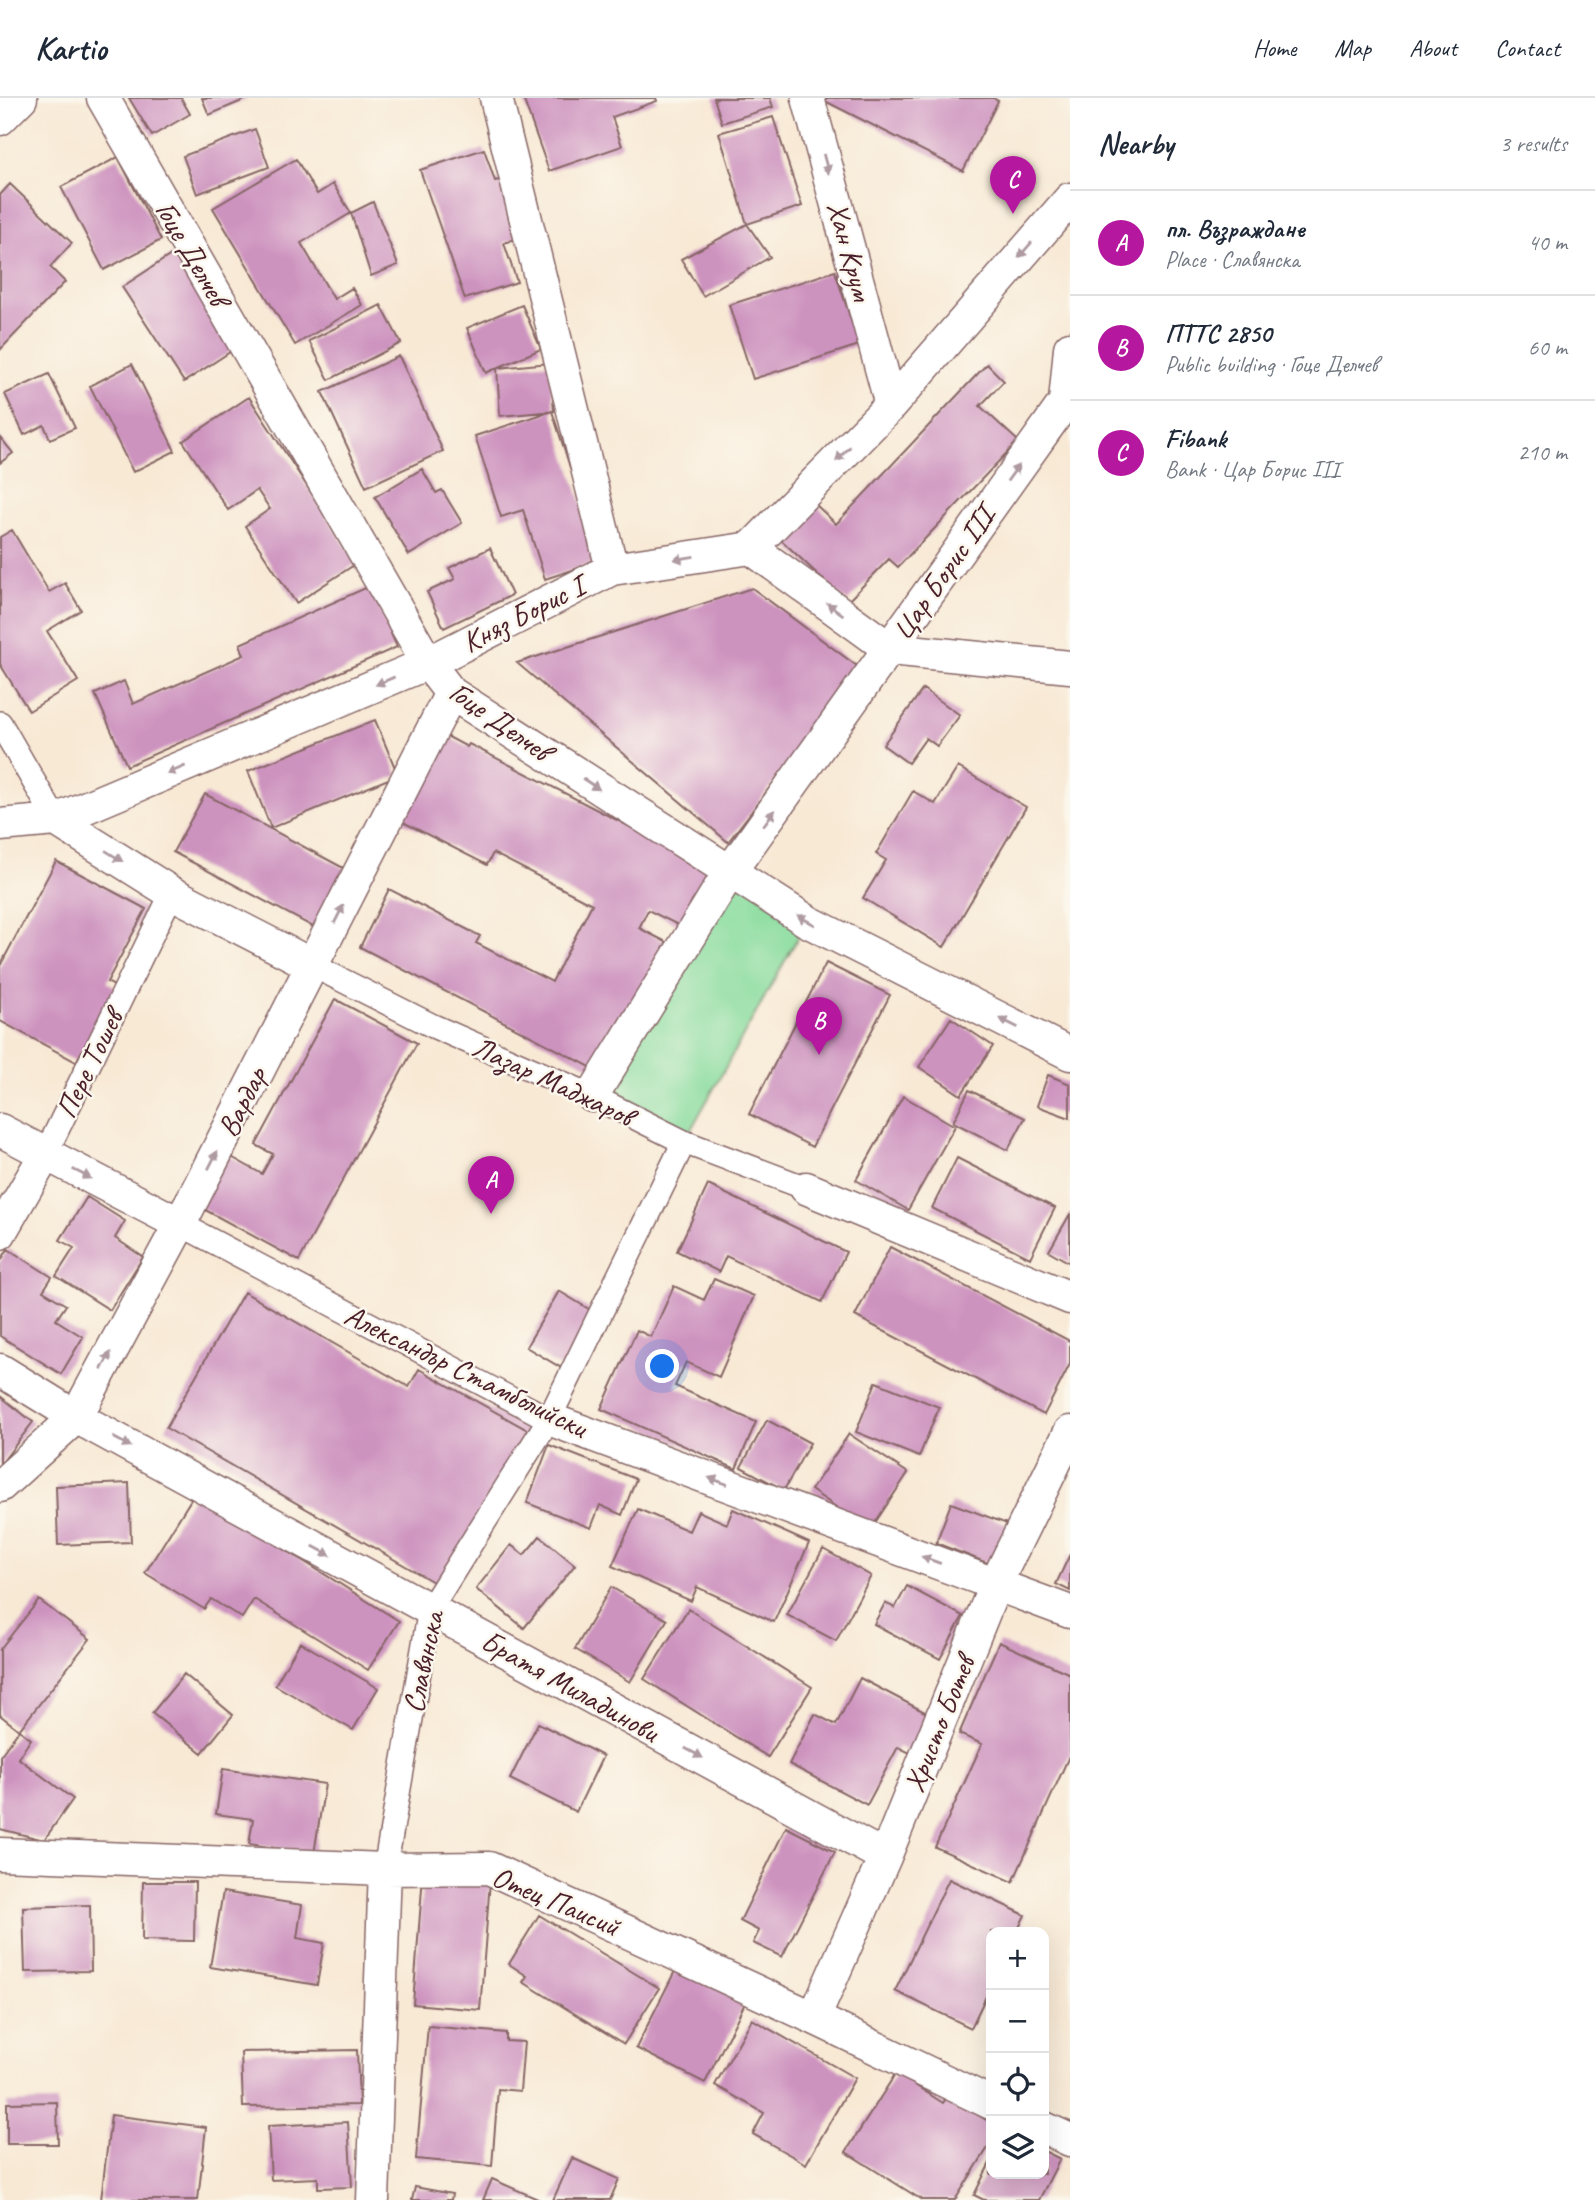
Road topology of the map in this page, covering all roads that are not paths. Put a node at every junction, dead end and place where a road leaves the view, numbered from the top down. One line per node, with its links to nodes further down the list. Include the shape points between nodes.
1 (20, 98): 5 (street)
2 (103, 98): 12 (street, Гоце Делчев)
3 (496, 98): 10 (street)
4 (808, 98): 8 (street, Хан Крум, one-way to 8)
5 (0, 119)
6 (1070, 199): 8 (street, one-way to 8)
7 (1070, 348): 11 (street, Цар Борис III, one-way to 7, via 1065,402)
8 (891, 405): 9 (street, one-way to 9)
9 (751, 548): 10 (street, Княз Борис I, one-way to 10); 11 (street, Цар Борис III, one-way to 9)
10 (612, 569): 12 (street, Княз Борис I)
11 (890, 649): 13 (street); 18 (street, one-way to 11)
12 (428, 663): 14 (street, Гоце Делчев); 16 (street, Княз Борис I, one-way to 16)
13 (1070, 667)
14 (451, 693): 18 (street, Гоце Делчев, one-way to 18); 20 (street, Вардар, one-way to 14)
15 (0, 723): 16 (street)
16 (57, 820): 17 (street, Княз Борис I); 19 (street, Лазар Маджаров, one-way to 19)
17 (0, 825)
18 (729, 873): 21 (street, Гоце Делчев, one-way to 18, via 807,921); 22 (street)
19 (172, 893): 20 (street, Лазар Маджаров); 25 (street, Пере Тошев)
20 (312, 965): 22 (street, Лазар Маджаров, via 432,1026); 27 (street, Вардар, one-way to 20)
21 (1070, 1054)
22 (592, 1096): 24 (street, Лазар Маджаров)
23 (0, 1130): 25 (street, Александър Стамболийски)
24 (684, 1142): 26 (street, Лазар Маджаров); 32 (street, Славянска)
25 (45, 1155): 27 (street, Александър Стамболийски, one-way to 27); 28 (street, Пере Тошев)
26 (806, 1188): 29 (street, Лазар Маджаров)
27 (180, 1224): 31 (street, Вардар, one-way to 27); 32 (street, Александър Стамболийски)
28 (0, 1233)
29 (1070, 1298)
30 (0, 1370): 31 (street, Братя Миладинови)
31 (76, 1418): 34 (street, Вардар); 36 (street, Братя Миладинови, one-way to 36)
32 (549, 1419): 35 (street, Александър Стамболийски, one-way to 32); 36 (street, Славянска)
33 (1070, 1432): 35 (street, Христо Ботев)
34 (0, 1486)
35 (996, 1583): 37 (street, Александър Стамболийски); 39 (street, Христо Ботев)
36 (430, 1609): 39 (street, Братя Миладинови, one-way to 39); 40 (street, Славянска)
37 (1070, 1612)
38 (0, 1854): 40 (street, Отец Паисий)
39 (885, 1857): 41 (street, Христо Ботев)
40 (385, 1869): 41 (street, Отец Паисий, via 489,1868); 45 (street, Славянска)
41 (814, 2018): 42 (street, Отец Паисий)
42 (986, 2101)
43 (1049, 2130): 44 (street)
44 (1070, 2140)
45 (373, 2200)

